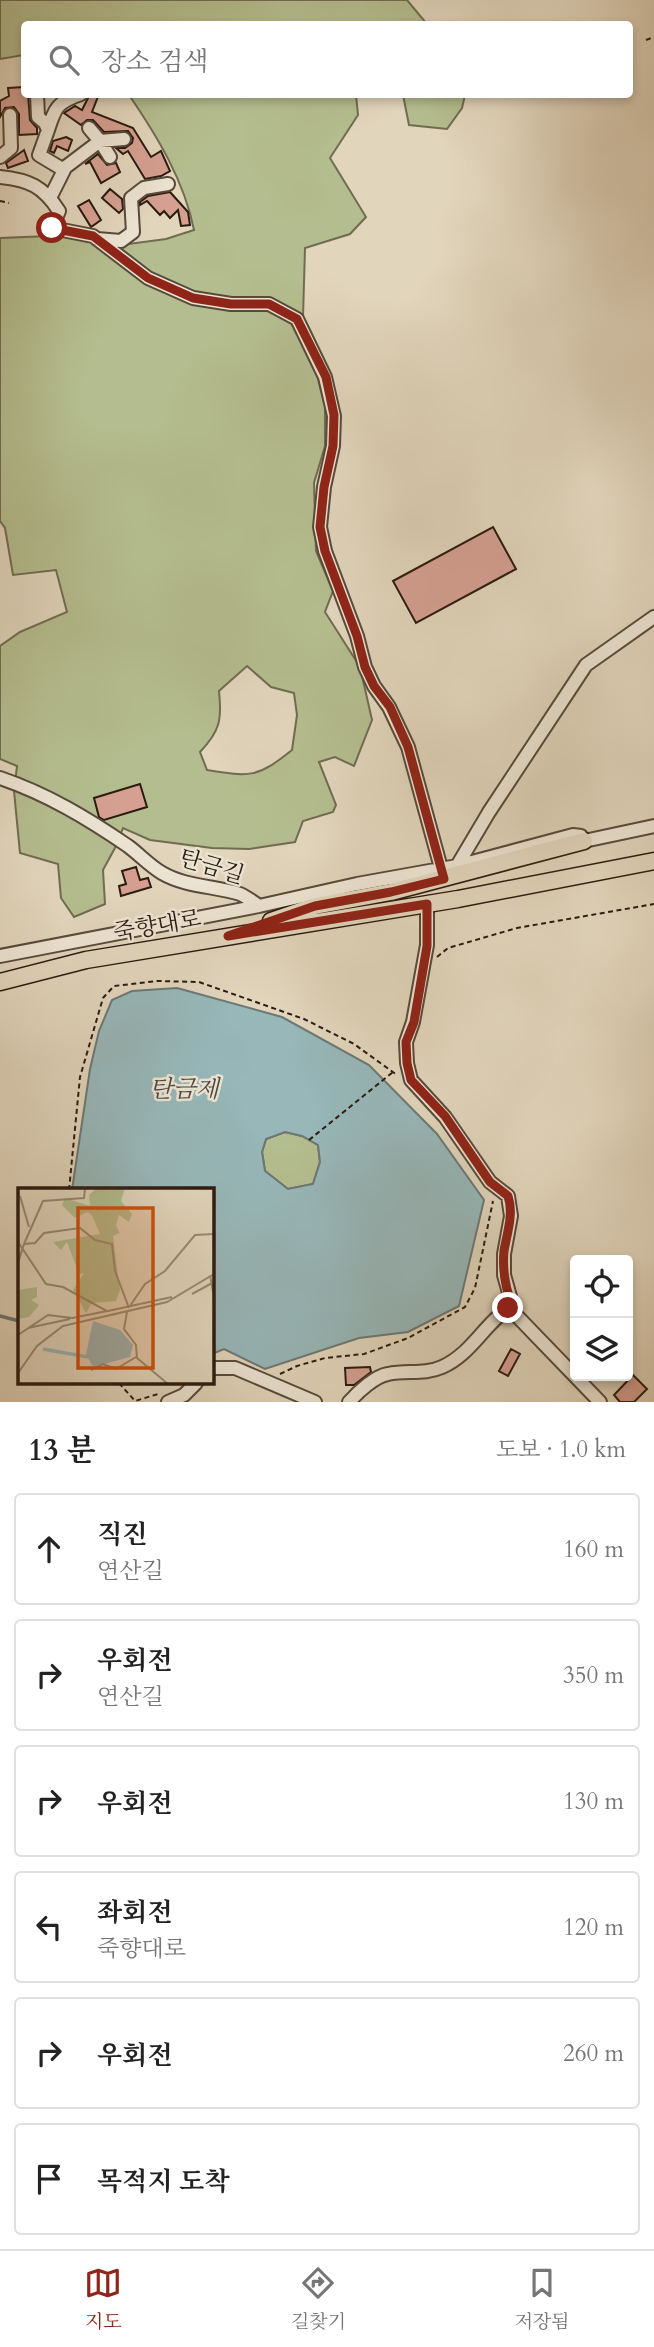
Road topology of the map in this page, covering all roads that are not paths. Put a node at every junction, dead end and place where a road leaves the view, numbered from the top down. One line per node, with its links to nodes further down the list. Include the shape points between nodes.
1 (37, 98): 5 (street, via 38,117)
2 (70, 98): 5 (street, via 55,108)
3 (10, 115): 9 (street, via 11,148)
4 (89, 128): 7 (street)
5 (48, 130): 10 (street, via 39,155)
6 (124, 139): 7 (street)
7 (100, 141): 8 (street); 10 (street)
8 (110, 156)
9 (0, 158)
10 (63, 169): 13 (street)
11 (0, 177): 13 (street, via 23,180)
12 (168, 184): 14 (street, via 144,188 131,198 133,232 121,241)
13 (50, 198): 14 (street, via 59,211 52,228)
14 (96, 239): 21 (street, via 148,278 193,298 269,304 297,319 326,377 334,415 320,527 325,551 365,667 408,747)
15 (654, 617): 20 (street, via 586,665)
16 (0, 778): 23 (street, 탄금길, via 62,803 162,873 181,882 242,895)
17 (654, 827): 18 (street)
18 (584, 841): 20 (street, via 581,835 573,835); 21 (main road)
19 (654, 861): 22 (main road, 죽향대로)
20 (457, 866): 21 (street)
21 (443, 873): 23 (street); 24 (main road, via 391,892 315,906)
22 (427, 904): 24 (main road, 죽향대로); 27 (street, via 427,946 414,1022 406,1042 407,1063 411,1080 445,1116 490,1182 508,1196 511,1216 504,1275)
23 (258, 906): 25 (street, 탄금길)
24 (228, 936): 26 (main road, 죽향대로, via 86,960)
25 (0, 956)
26 (0, 982)
27 (512, 1306): 32 (street, via 456,1360 428,1372 384,1375); 33 (street)
28 (214, 1368): 31 (street, via 235,1368)
29 (195, 1384): 30 (street, via 184,1395)
30 (163, 1398)
31 (315, 1402)
32 (349, 1402)
33 (600, 1402)

